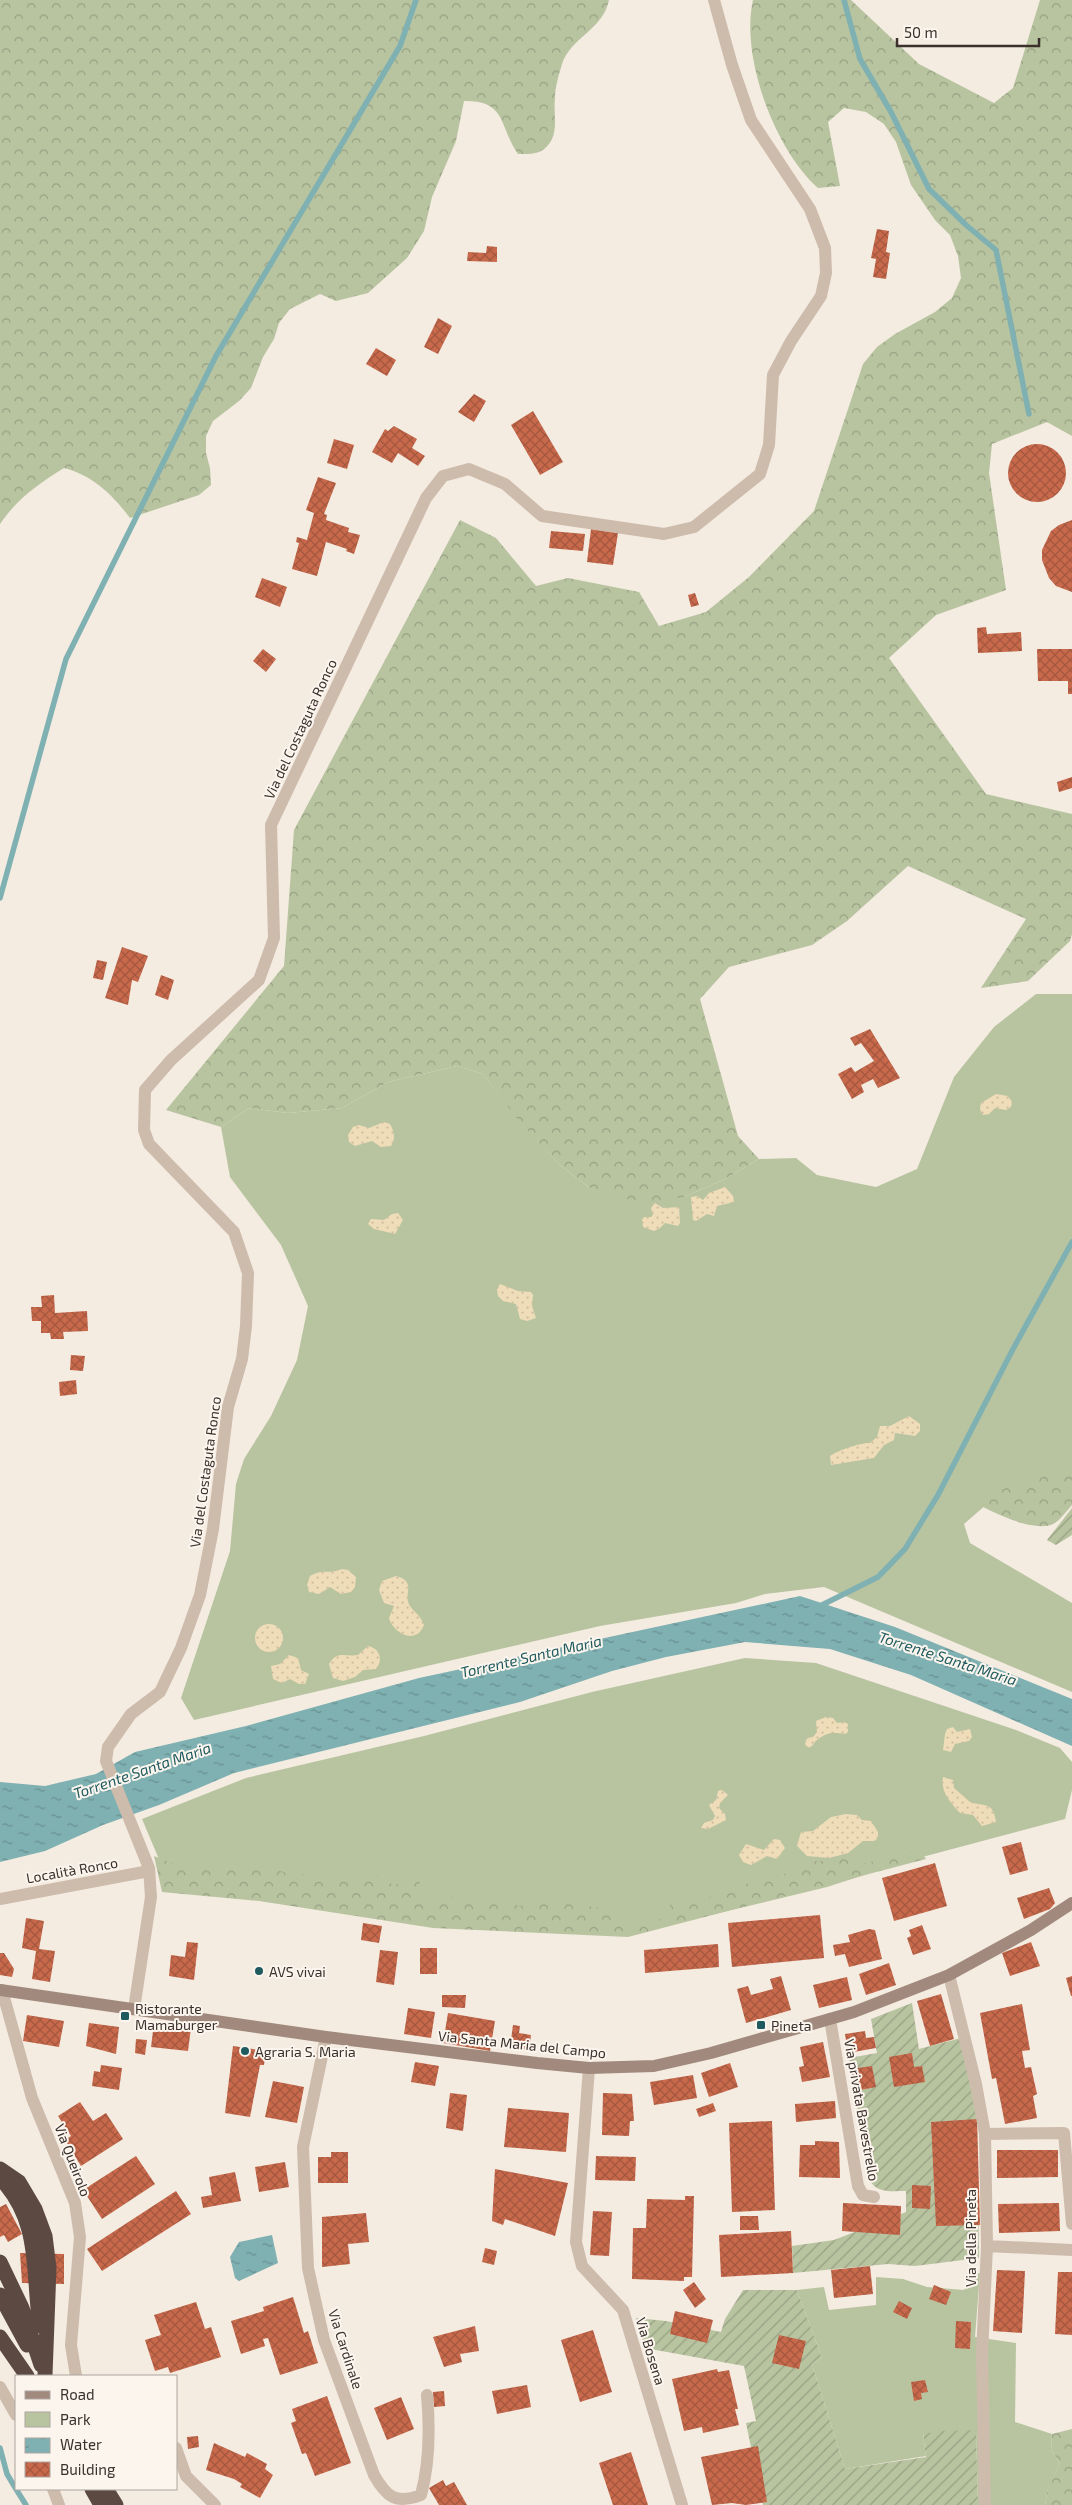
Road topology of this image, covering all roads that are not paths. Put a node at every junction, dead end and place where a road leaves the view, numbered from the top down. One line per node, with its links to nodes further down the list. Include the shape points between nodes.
1 (714, 0): 2 (street, Via del Costaguta Ronco, via 751,120 810,209 825,248 826,274 821,296 773,375 769,446 760,474 694,527 664,534 542,516 505,484 469,470 443,476 426,498 271,825 274,938 259,980 171,1060 145,1090 144,1130 149,1144 234,1232 248,1273 242,1359 228,1407 213,1529 200,1595 181,1648 160,1692 131,1714 108,1747 106,1761)
2 (149, 1871): 3 (street, Località Ronco); 7 (street, via 152,1897)
3 (0, 1899)
4 (1072, 1903): 5 (street, Via Santa Maria del Campo, via 1031,1930)
5 (949, 1975): 8 (street, Via Santa Maria del Campo); 11 (street, Via della Pineta)
6 (1, 1990): 7 (street, Via Santa Maria del Campo); 25 (street, Via Queirolo, via 32,2098 75,2203 80,2236 72,2346)
7 (134, 2009): 9 (street, Via Santa Maria del Campo)
8 (830, 2019): 10 (street, Via Santa Maria del Campo, via 654,2066); 14 (street, Via privata Bavestrello, via 858,2186 863,2194)
9 (326, 2037): 10 (street, Via Santa Maria del Campo); 27 (street, Via Cardinale, via 303,2146 308,2268 324,2340 371,2466 386,2495 396,2502 413,2500 421,2495 430,2427)
10 (589, 2068): 37 (street, Via Bosena, via 576,2242 582,2266 623,2310)
11 (985, 2134): 15 (street, via 1064,2133); 16 (street, Via della Pineta)
12 (0, 2169): 22 (highway, via 19,2182 35,2209 45,2236 49,2268)
13 (0, 2178): 22 (highway, via 9,2188 29,2226)
14 (874, 2197)
15 (1072, 2224)
16 (988, 2246): 17 (street); 38 (street, Via della Pineta, via 982,2354)
17 (1072, 2250)
18 (0, 2262): 24 (highway, via 22,2308)
19 (0, 2296): 24 (highway)
20 (0, 2327): 21 (highway)
21 (4, 2343): 23 (highway)
22 (45, 2358): 24 (highway)
23 (26, 2375)
24 (45, 2375)
25 (76, 2375)
26 (0, 2387): 28 (street)
27 (427, 2395)
28 (15, 2413)
29 (178, 2454): 36 (street, via 186,2476)
30 (53, 2490): 33 (street)
31 (93, 2490): 34 (highway)
32 (107, 2490): 35 (highway)
33 (59, 2505)
34 (101, 2505)
35 (116, 2505)
36 (215, 2505)
37 (682, 2505)
38 (985, 2505)

